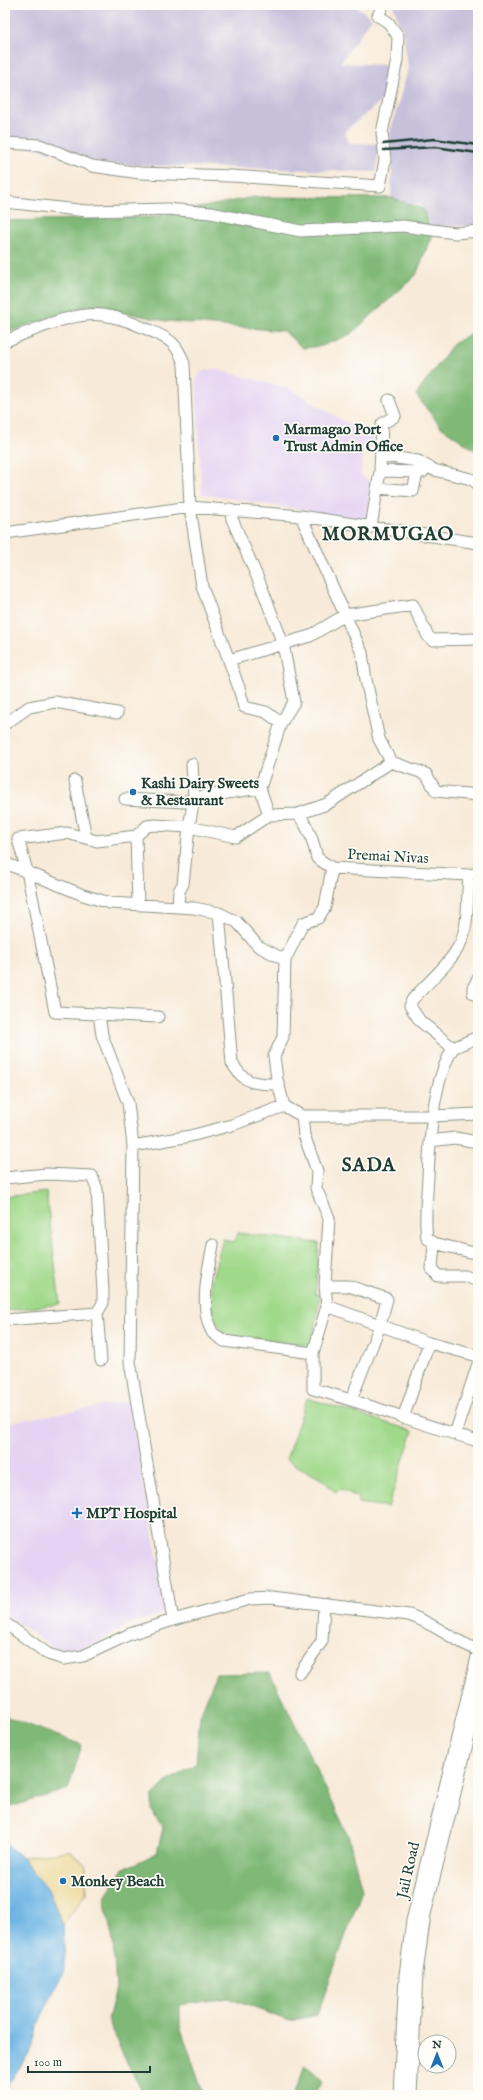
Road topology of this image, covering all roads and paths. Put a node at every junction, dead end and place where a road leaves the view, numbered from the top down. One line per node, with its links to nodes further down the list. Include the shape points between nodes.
1 (383, 5): 2 (street, via 378,16 388,22 398,36 397,60 382,133 385,160 380,186 140,173 92,166 40,145)
2 (5, 143)
3 (5, 202): 4 (street, via 87,211 167,209 211,212 301,231 403,226 455,233)
4 (478, 231)
5 (5, 341): 13 (street, via 76,316 101,314 128,320 166,337 179,349 184,364)
6 (389, 400): 7 (street, via 396,416 382,424)
7 (382, 456): 8 (street, via 418,462); 9 (street)
8 (434, 470): 10 (street); 11 (street, via 471,479)
9 (380, 471): 10 (street); 12 (street)
10 (417, 473): 12 (street, via 413,491)
11 (478, 484)
12 (377, 488): 16 (street)
13 (190, 507): 14 (street); 17 (street); 22 (street, via 202,586)
14 (230, 509): 15 (street); 21 (street)
15 (301, 516): 16 (street); 19 (street)
16 (370, 527): 18 (street)
17 (5, 532)
18 (478, 543)
19 (345, 616): 20 (street, via 413,605 432,640); 21 (street, via 310,636); 26 (street, via 362,653 379,739)
20 (478, 639)
21 (283, 644): 22 (street); 24 (street, via 294,702)
22 (229, 660): 24 (street, via 244,707 266,712)
23 (117, 713): 25 (street, via 56,702 29,708)
24 (281, 723): 29 (street)
25 (5, 724)
26 (391, 762): 30 (street, via 426,774 436,791); 33 (street, via 327,804)
27 (192, 764): 31 (street)
28 (75, 781): 37 (street)
29 (260, 788): 31 (street); 34 (street)
30 (478, 795)
31 (194, 798): 32 (street, via 185,802); 35 (street)
32 (125, 799)
33 (298, 814): 34 (street); 39 (street, via 313,838 317,858)
34 (269, 815): 35 (street, via 236,837)
35 (189, 827): 36 (street, via 147,826); 43 (street)
36 (136, 836): 37 (street, via 97,841); 42 (street)
37 (86, 838): 40 (street, via 67,833 18,839)
38 (5, 864): 40 (street)
39 (332, 868): 41 (street, Premai Nivas); 45 (street, Premai Nivas, via 325,906 318,918 303,923)
40 (27, 872): 42 (street, via 110,903); 48 (street, via 55,1012)
41 (473, 874): 51 (street, via 460,944 412,1000 410,1006 420,1021)
42 (138, 904): 43 (street)
43 (178, 907): 44 (street)
44 (219, 913): 45 (street, via 237,922 258,946); 52 (street, via 232,1063 238,1075 256,1084)
45 (286, 960): 52 (street, via 283,1037 274,1056)
46 (478, 979): 47 (street, via 472,988)
47 (478, 997)
48 (99, 1014): 49 (street); 59 (street, via 102,1036 128,1103)
49 (158, 1016)
50 (478, 1037): 51 (street)
51 (453, 1048): 56 (street, via 440,1081)
52 (278, 1084): 53 (street)
53 (284, 1106): 55 (street); 59 (street, via 225,1127)
54 (478, 1114): 56 (street)
55 (302, 1116): 56 (street); 65 (street, via 304,1136 317,1171 316,1188 329,1218)
56 (432, 1116): 57 (street)
57 (430, 1141): 58 (street, via 455,1138); 61 (street, via 424,1220 427,1238)
58 (478, 1142)
59 (133, 1146): 80 (street, via 130,1362)
60 (5, 1178): 67 (street, via 47,1174 92,1176 97,1189 103,1291 103,1303)
61 (434, 1243): 63 (street); 64 (street, via 432,1269 438,1276 465,1276)
62 (213, 1245): 71 (street, via 206,1279 207,1317 213,1333 224,1341)
63 (478, 1254)
64 (478, 1280)
65 (326, 1286): 66 (street); 69 (street, via 349,1286 386,1300)
66 (326, 1306): 69 (street); 71 (street)
67 (97, 1313): 68 (street); 73 (street)
68 (5, 1320)
69 (380, 1325): 70 (street); 75 (street)
70 (429, 1343): 72 (street); 76 (street)
71 (313, 1353): 75 (street, via 313,1389)
72 (478, 1356)
73 (101, 1360)
74 (478, 1364): 77 (street)
75 (352, 1400): 76 (street)
76 (403, 1418): 77 (street)
77 (455, 1434): 78 (street)
78 (478, 1441)
79 (324, 1605): 80 (street, via 271,1598 250,1599); 82 (street, via 409,1615 431,1623); 84 (street, via 322,1641)
80 (173, 1620): 81 (street, via 130,1634 83,1656 64,1659 48,1654)
81 (5, 1623)
82 (478, 1650)
83 (477, 1665): 86 (main road, Jail Road, via 413,1921 406,1974)
84 (300, 1673)
85 (478, 1696): 87 (main road, Jail Road, via 423,1920 416,1973)
86 (400, 2095)
87 (410, 2095)

